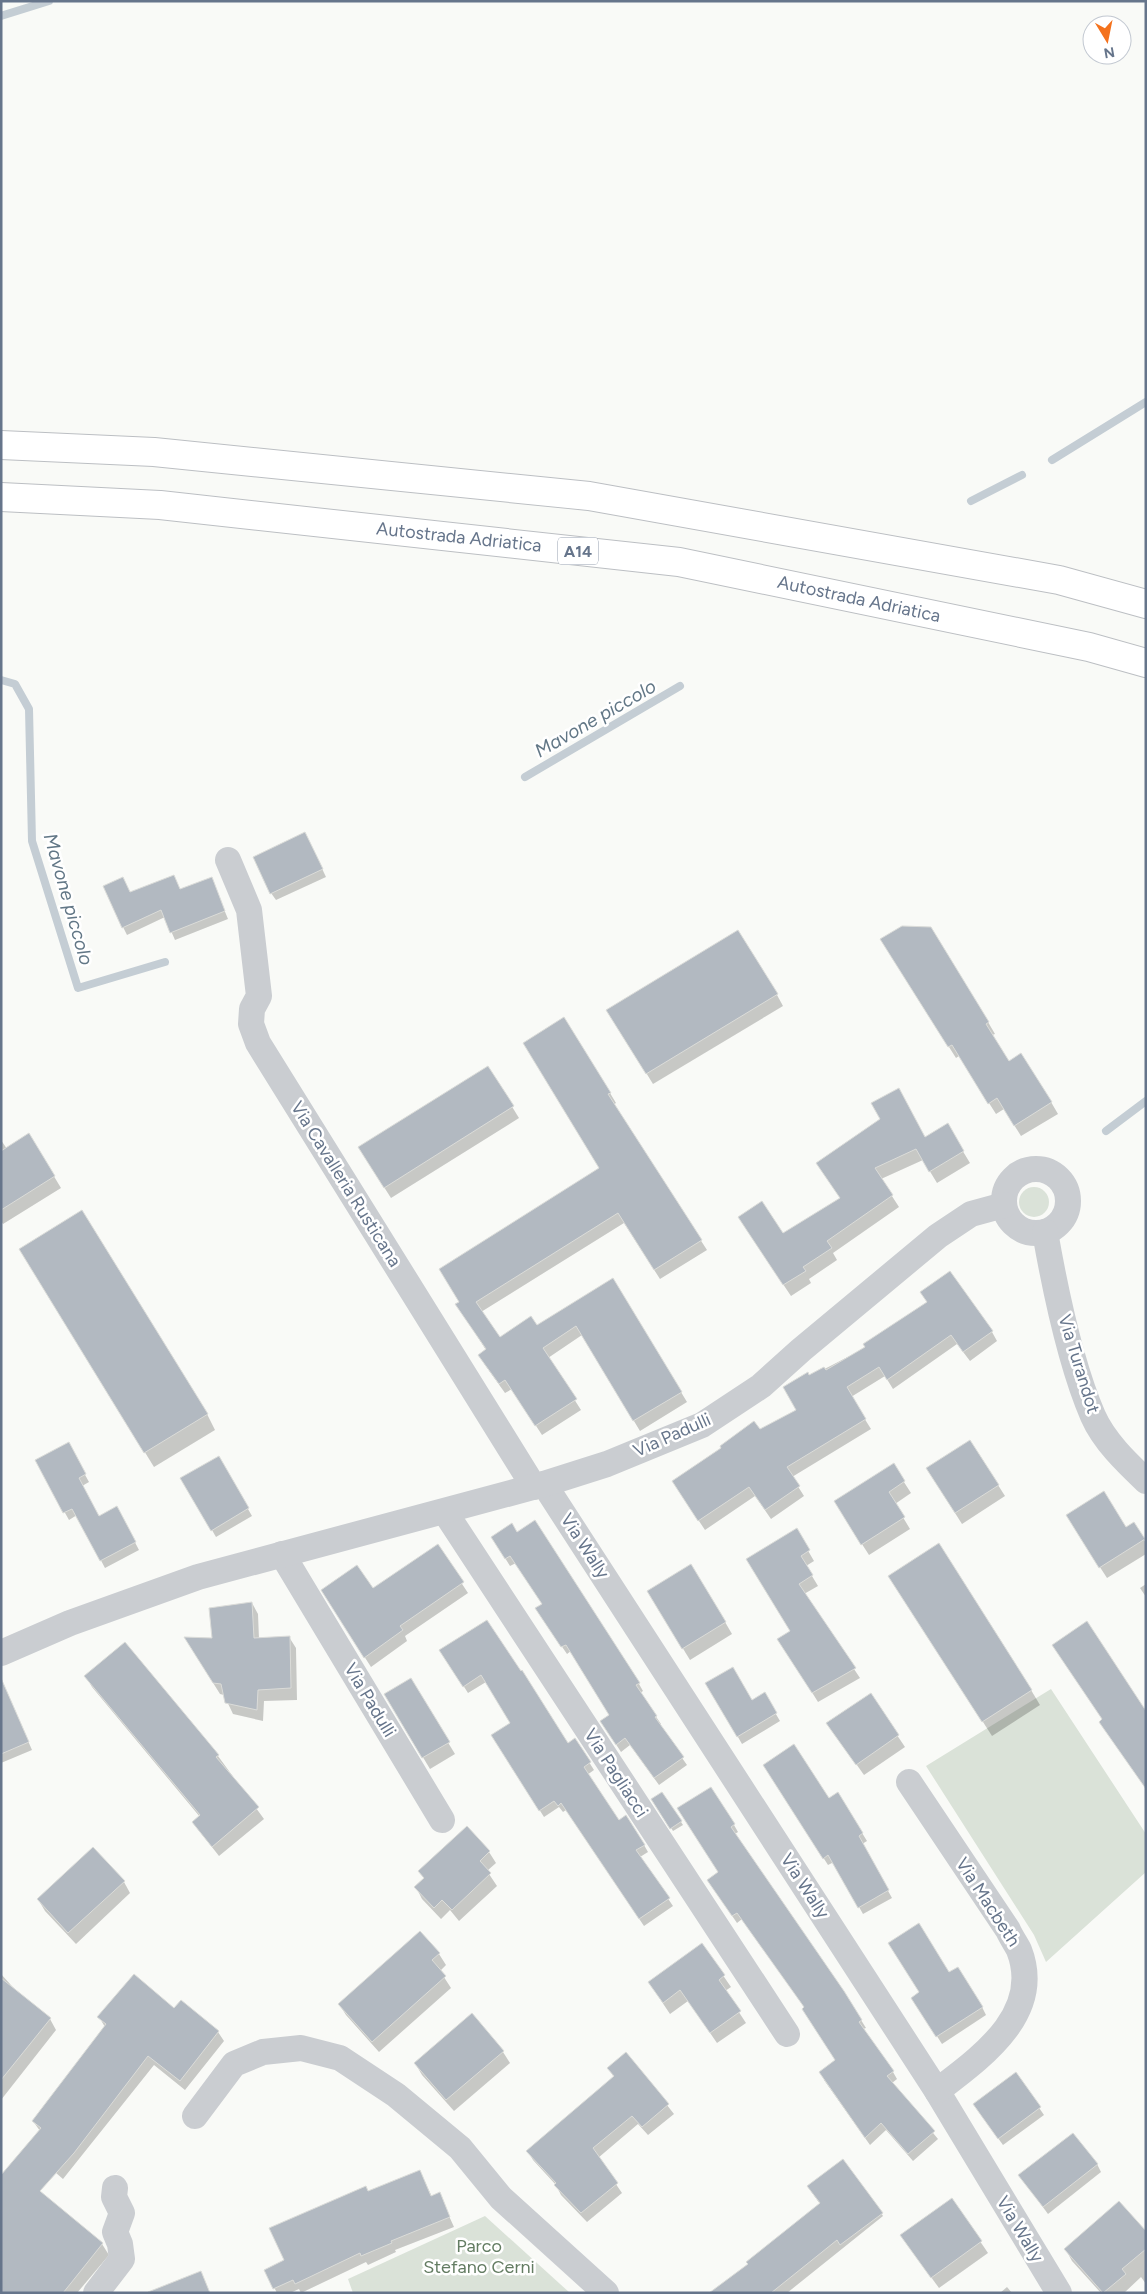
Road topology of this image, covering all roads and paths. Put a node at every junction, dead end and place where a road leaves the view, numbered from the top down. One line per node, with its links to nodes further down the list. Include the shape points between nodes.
1 (1, 445): 3 (highway, via 154,452 589,496 1059,580)
2 (1, 497): 4 (highway, Autostrada Adriatica / A14, via 160,505 679,562 1079,645)
3 (1146, 604)
4 (1146, 663)
5 (228, 860): 9 (street, Via Cavalleria Rusticana, via 249,910 259,996 252,1009 251,1024 258,1043)
6 (1004, 1205): 7 (street, via 1007,1216 1018,1228 1034,1233); 7 (street, via 1007,1187 1020,1173 1034,1169 1051,1173 1063,1184 1068,1203 1061,1221); 9 (street, Via Padulli, via 972,1214 938,1236 761,1386 702,1425 607,1464)
7 (1045, 1232): 8 (street, Via Turandot, via 1053,1277 1094,1417 1121,1458)
8 (1146, 1481)
9 (539, 1486): 10 (street, Via Padulli); 16 (street, Via Wally)
10 (445, 1512): 11 (street, Via Padulli); 15 (street, Via Pagliacci)
11 (282, 1554): 12 (street, Via Padulli, via 198,1577 70,1623); 14 (street, Via Padulli)
12 (1, 1653)
13 (909, 1782): 16 (street, Via Macbeth, via 1008,1930 1020,1951 1023,1974 1020,2007 1002,2035)
14 (442, 1820)
15 (787, 2034)
16 (937, 2091): 21 (street, Via Wally)
17 (194, 2116): 20 (street, via 234,2064 263,2052 301,2048 340,2058 396,2095 460,2148 502,2198)
18 (115, 2188): 19 (street, via 114,2197 122,2213 115,2232 122,2259)
19 (96, 2293)
20 (606, 2293)
21 (1058, 2293)

